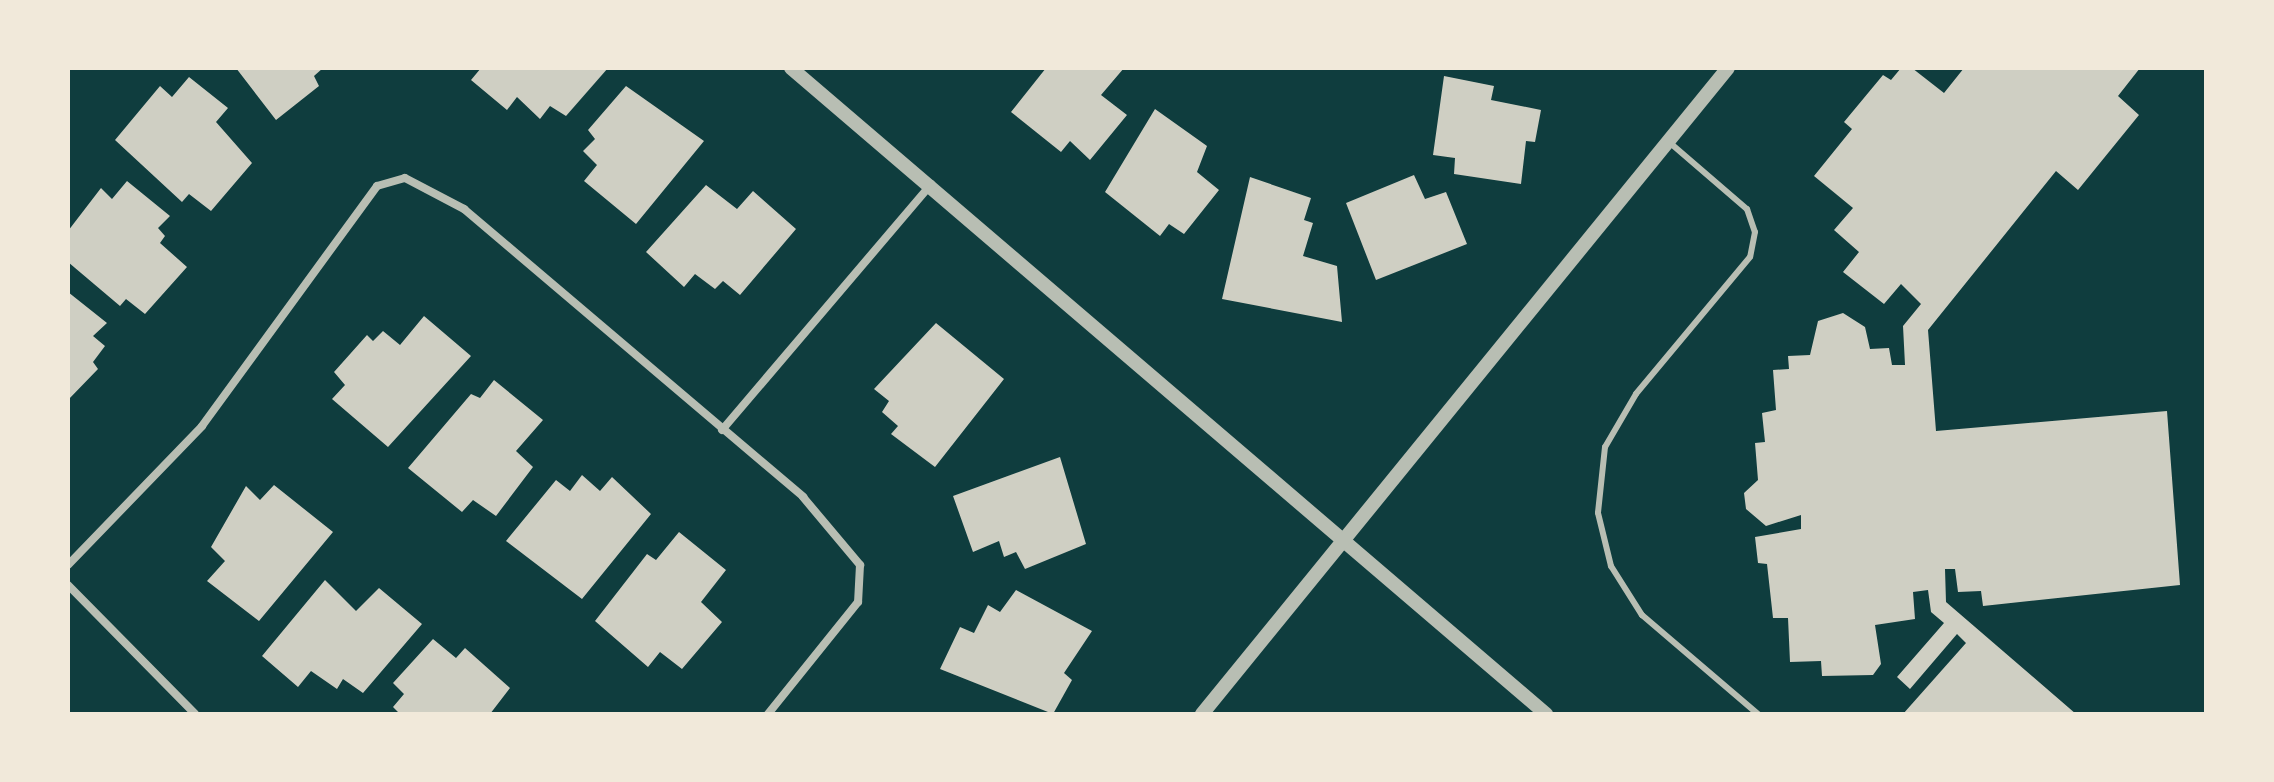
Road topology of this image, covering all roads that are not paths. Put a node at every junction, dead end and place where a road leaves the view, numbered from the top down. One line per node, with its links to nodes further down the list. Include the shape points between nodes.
1 (791, 68): 4 (street)
2 (1728, 68): 3 (street)
3 (1669, 142): 6 (street); 13 (lane, via 1747,209 1755,232 1750,257 1636,394 1605,447 1598,513 1611,566 1642,615)
4 (931, 184): 5 (street); 6 (street)
5 (722, 430): 7 (street, via 464,209 405,178 377,186 202,426); 10 (street, via 803,497 860,565 858,602)
6 (1345, 543): 11 (street); 12 (street)
7 (68, 565)
8 (68, 585): 9 (street)
9 (195, 714)
10 (768, 714)
11 (1202, 714)
12 (1546, 714)
13 (1758, 714)

